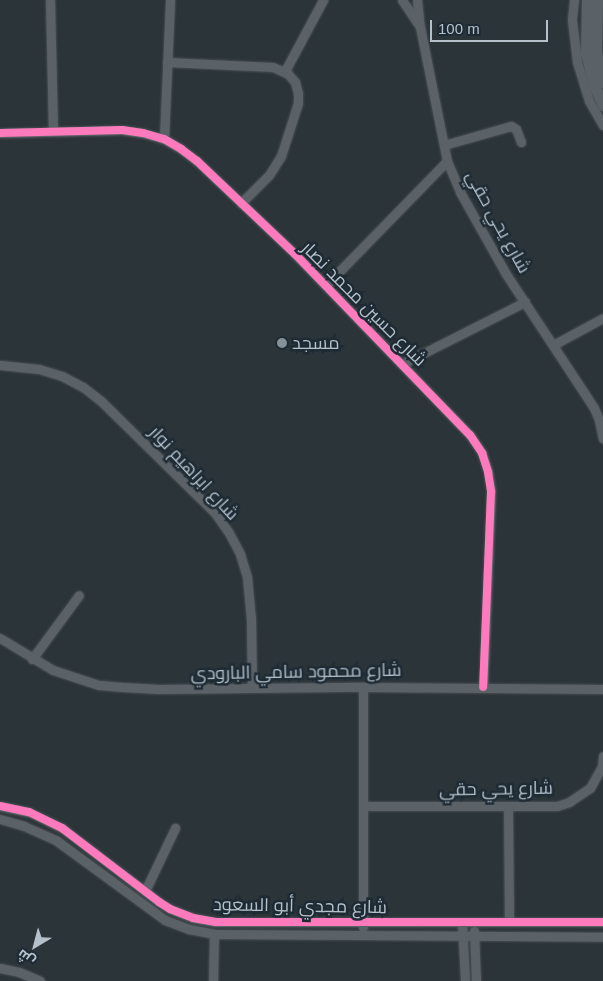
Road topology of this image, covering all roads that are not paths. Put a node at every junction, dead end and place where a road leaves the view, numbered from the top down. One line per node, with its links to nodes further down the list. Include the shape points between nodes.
1 (50, 0): 15 (street)
2 (170, 0): 10 (street)
3 (323, 0): 11 (street)
4 (402, 0): 8 (street)
5 (418, 0): 8 (street, شارع يحي حقي)
6 (573, 1): 7 (street); 9 (street, via 572,20)
7 (594, 2): 9 (street); 12 (street, via 596,52)
8 (420, 27): 19 (street, شارع يحي حقي)
9 (582, 61): 13 (street); 14 (street, via 589,101)
10 (167, 62): 11 (street, via 268,66); 17 (street)
11 (285, 71): 21 (street, via 295,82 299,98 283,149 274,169)
12 (603, 82)
13 (603, 105)
14 (603, 125)
15 (53, 132): 16 (street, شارع حسين محمد نصار); 17 (street, شارع حسين محمد نصار, via 122,130)
16 (0, 133)
17 (164, 139): 21 (street, شارع حسين محمد نصار, via 197,161)
18 (521, 142): 19 (street, via 516,129 511,126)
19 (444, 146): 20 (street, شارع يحي حقي)
20 (447, 161): 22 (street); 23 (street, شارع يحي حقي, via 475,220)
21 (241, 203): 22 (street, شارع حسين محمد نصار)
22 (326, 285): 26 (street, شارع حسين محمد نصار)
23 (525, 302): 25 (street, شارع يحي حقي); 26 (street)
24 (603, 318): 25 (street)
25 (553, 345): 28 (street, شارع يحي حقي, via 594,408)
26 (402, 364): 33 (street, شارع حسين محمد نصار, via 470,435 482,453 488,472 491,492)
27 (0, 365): 34 (street, شارع ابراهيم نوار, via 39,369 82,387 101,401 215,513 240,554 247,577)
28 (603, 439)
29 (79, 595): 31 (street)
30 (0, 638): 31 (street, شارع محمود سامي البارودي)
31 (32, 659): 34 (street, شارع محمود سامي البارودي, via 53,670 99,684 159,690)
32 (363, 687): 33 (street, شارع محمود سامي البارودي); 34 (street, شارع محمود سامي البارودي); 38 (street)
33 (483, 687): 35 (street, شارع محمود سامي البارودي)
34 (252, 688)
35 (603, 689)
36 (603, 756): 39 (street, شارع يحي حقي, via 597,778 580,796 556,806)
37 (0, 806): 42 (street, شارع مجدي أبو السعود, via 29,812 62,828)
38 (363, 806): 39 (street, شارع يحي حقي); 43 (street)
39 (508, 807): 44 (street)
40 (0, 819): 48 (street, شارع مجدي أبو السعود, via 57,841 166,920)
41 (175, 828): 42 (street)
42 (145, 891): 43 (street, شارع مجدي أبو السعود, via 170,910 216,922)
43 (363, 922): 46 (street, شارع مجدي أبو السعود); 49 (street)
44 (509, 922): 45 (street, شارع مجدي أبو السعود); 47 (street, شارع مجدي أبو السعود)
45 (603, 922)
46 (462, 923): 47 (street, شارع مجدي أبو السعود); 51 (street)
47 (473, 923): 50 (street)
48 (214, 934): 49 (street, شارع مجدي أبو السعود); 55 (street)
49 (363, 934): 51 (street, شارع مجدي أبو السعود)
50 (474, 936): 51 (street, شارع مجدي أبو السعود); 52 (street, شارع مجدي أبو السعود); 57 (street)
51 (463, 937): 56 (street)
52 (603, 937)
53 (0, 968): 54 (street)
54 (40, 981)
55 (213, 981)
56 (465, 981)
57 (476, 981)

